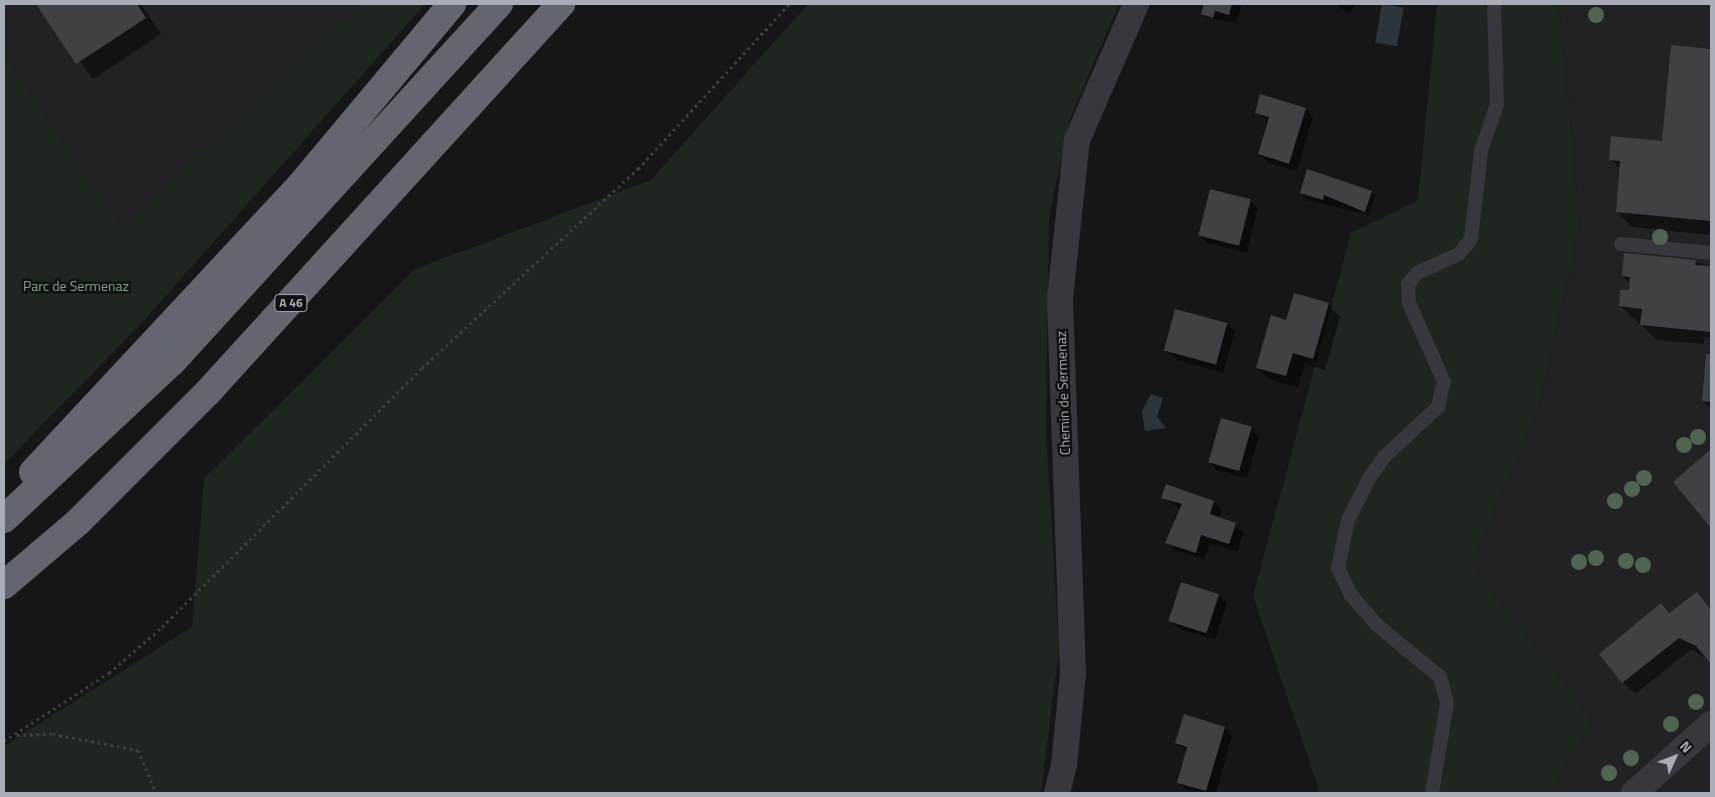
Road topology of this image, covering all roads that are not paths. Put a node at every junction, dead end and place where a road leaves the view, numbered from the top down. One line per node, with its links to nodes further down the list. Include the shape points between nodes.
1 (452, 4): 8 (highway, via 299,187)
2 (499, 4): 9 (highway, via 172,362)
3 (561, 4): 10 (highway, A 46, via 208,392 78,522)
4 (1136, 4): 12 (street, Chemin de Sermenaz, via 1077,140 1060,298 1073,673 1064,765)
5 (1494, 4): 13 (lane, via 1498,104 1481,151 1471,239 1459,254 1418,273 1408,284 1409,303 1444,382 1438,407 1384,457 1370,477 1348,520 1338,568 1350,595 1377,625 1440,677 1447,703)
6 (1620, 244): 7 (lane)
7 (1711, 253)
8 (4, 502)
9 (4, 519)
10 (4, 585)
11 (1711, 724): 14 (street)
12 (1057, 793)
13 (1432, 793)
14 (1634, 793)

